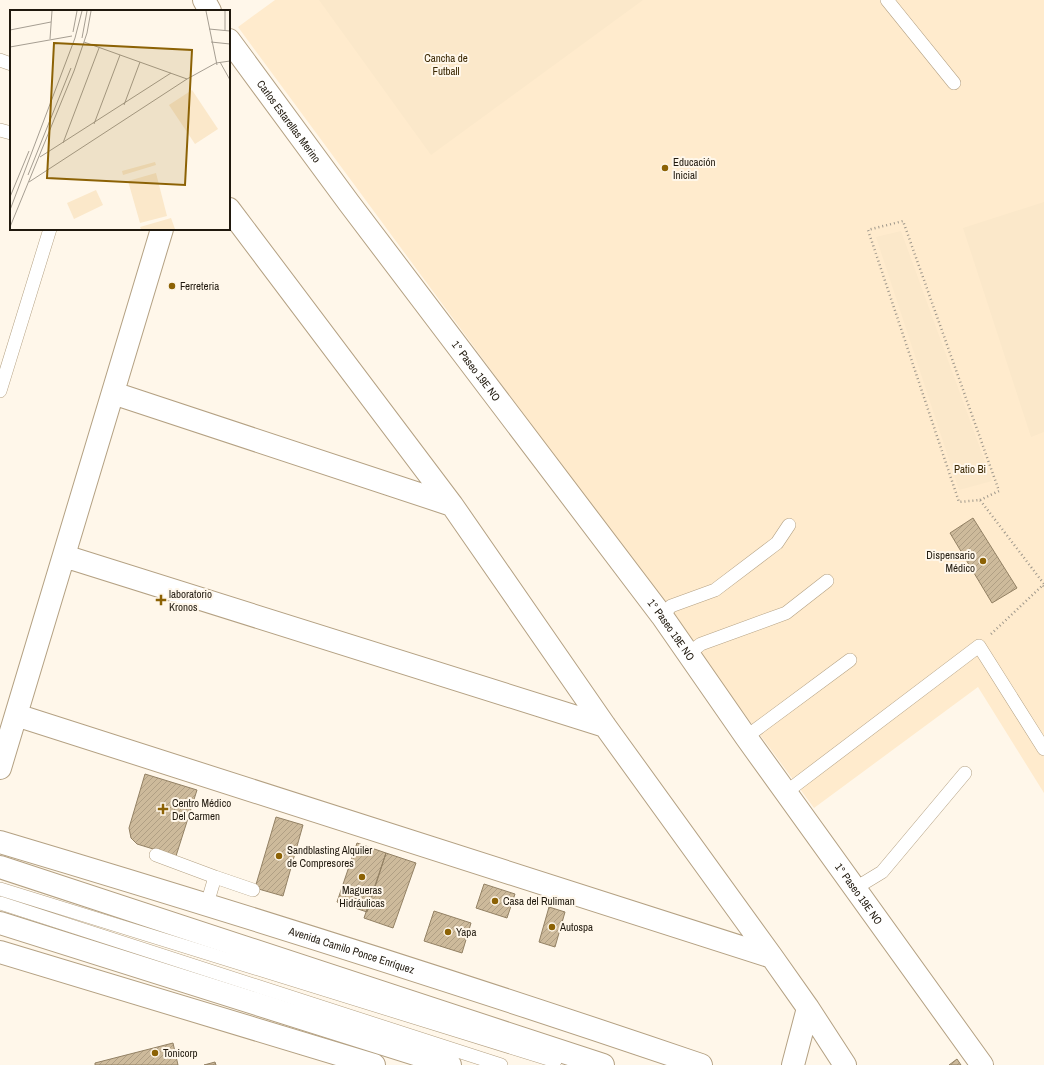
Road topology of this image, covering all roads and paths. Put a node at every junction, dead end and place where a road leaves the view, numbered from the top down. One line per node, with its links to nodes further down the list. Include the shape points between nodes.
1 (204, 0): 3 (street)
2 (887, 0): 7 (lane)
3 (209, 10)
4 (230, 41): 10 (street, Carlos Estarellas Merino)
5 (0, 60): 6 (lane)
6 (10, 64)
7 (954, 83)
8 (0, 130): 9 (lane)
9 (10, 133)
10 (349, 203): 22 (street, 1° Paseo 19E NO)
11 (230, 210): 17 (street)
12 (50, 230): 14 (lane)
13 (162, 230): 15 (street)
14 (0, 391)
15 (112, 393): 17 (street); 19 (street)
16 (980, 500): 16 (path, via 959,502 868,230 903,222 999,491); 21 (path)
17 (452, 505): 27 (street)
18 (789, 525): 22 (lane, via 777,543 715,590 671,606)
19 (64, 556): 26 (street); 27 (street)
20 (827, 581): 24 (lane, via 786,613 701,644)
21 (1044, 585): 23 (path)
22 (662, 616): 24 (street, 1° Paseo 19E NO)
23 (979, 646): 29 (lane); 32 (lane)
24 (688, 654): 28 (street, 1° Paseo 19E NO)
25 (850, 660): 28 (lane)
26 (16, 715): 30 (street); 44 (street)
27 (605, 726): 44 (street)
28 (746, 738): 32 (street, 1° Paseo 19E NO)
29 (1044, 748)
30 (0, 768)
31 (965, 773): 38 (lane, via 882,872)
32 (785, 793): 38 (street, 1° Paseo 19E NO)
33 (0, 842): 41 (street, Avenida Camilo Ponce Enríquez)
34 (156, 855): 36 (lane)
35 (0, 867): 51 (street)
36 (215, 877): 39 (lane); 41 (lane)
37 (0, 889): 50 (lane)
38 (854, 889): 55 (street, 1° Paseo 19E NO)
39 (253, 890)
40 (0, 903): 49 (lane)
41 (207, 904): 52 (street, Avenida Camilo Ponce Enríquez)
42 (0, 923): 48 (street)
43 (0, 952): 46 (street)
44 (772, 957): 45 (street)
45 (808, 1008): 53 (street); 54 (street)
46 (341, 1060): 47 (street)
47 (374, 1065)
48 (450, 1065)
49 (501, 1065)
50 (569, 1065)
51 (603, 1065)
52 (702, 1065)
53 (793, 1065)
54 (845, 1065)
55 (982, 1065)

